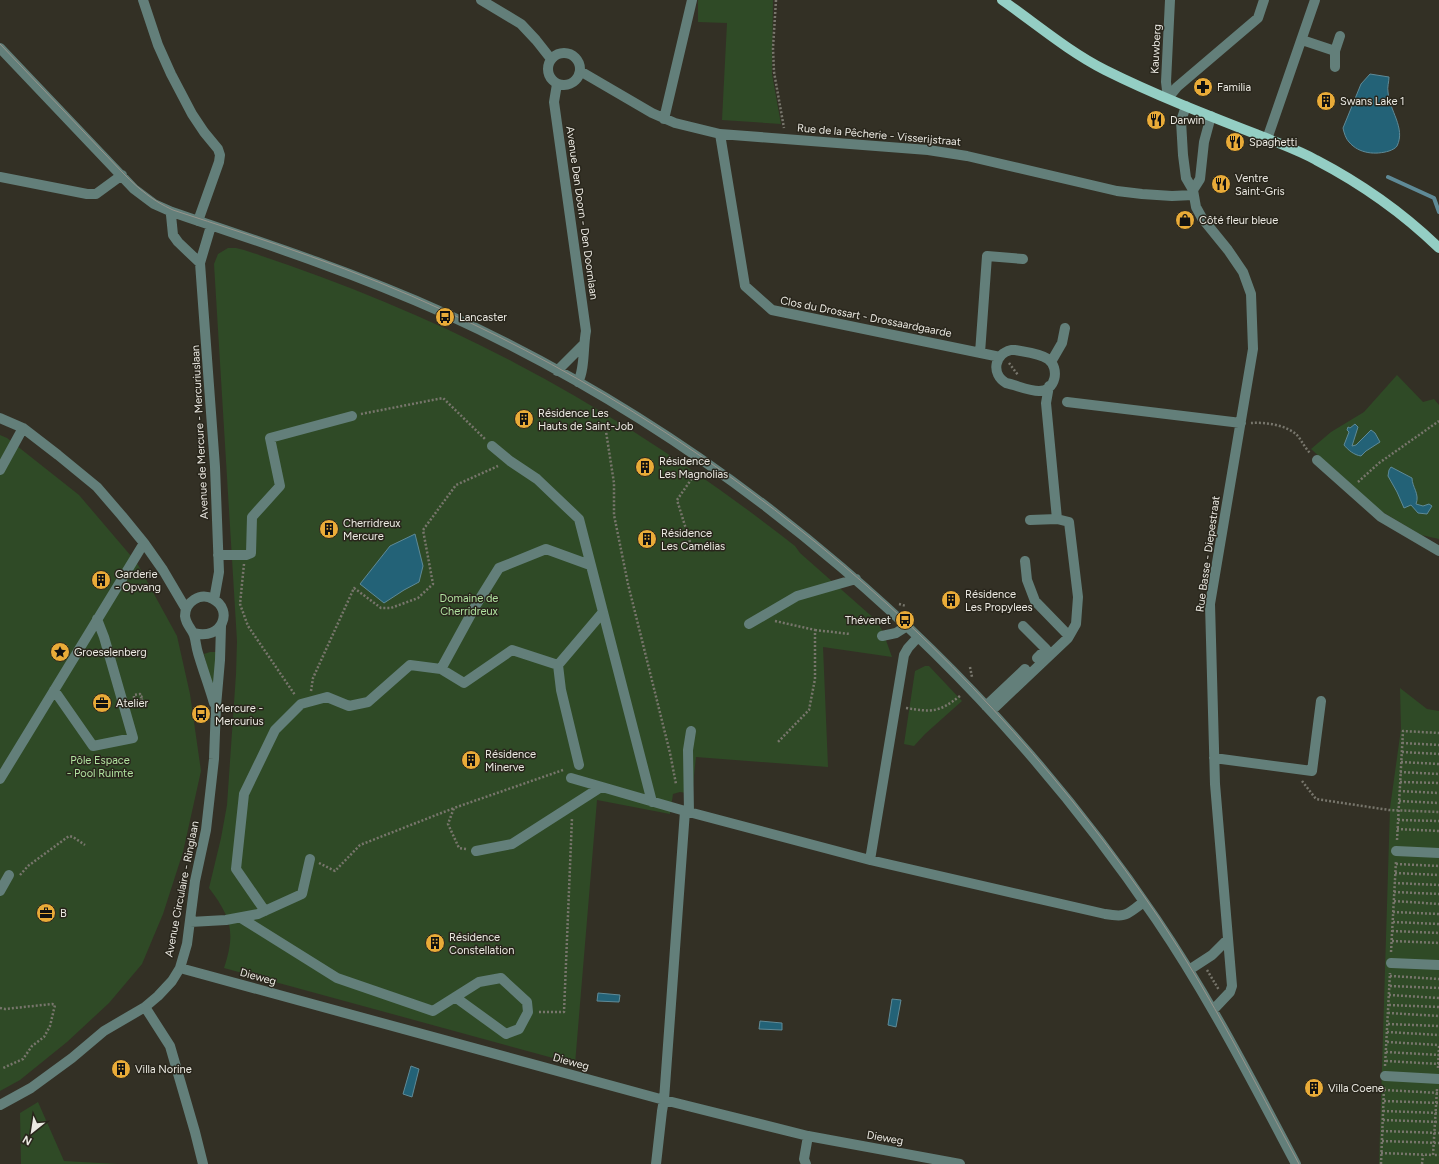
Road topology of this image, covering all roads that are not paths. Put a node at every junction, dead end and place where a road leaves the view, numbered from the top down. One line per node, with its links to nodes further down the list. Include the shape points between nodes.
1 (143, 0): 26 (street, via 164,59 192,114 220,155)
2 (481, 0): 12 (street, via 521,24)
3 (692, 0): 19 (street)
4 (1002, 0): 16 (main road, via 1104,70)
5 (1170, 0): 16 (street, Kauwberg, via 1166,82)
6 (1264, 0): 16 (street, via 1258,18 1177,87)
7 (1316, 0): 9 (street)
8 (1340, 36): 11 (street)
9 (1302, 40): 11 (street); 21 (street)
10 (0, 48): 22 (street)
11 (1335, 51): 13 (street)
12 (552, 59): 14 (street, via 560,54 571,55 580,67); 15 (street, via 548,71 549,76)
13 (1335, 67)
14 (578, 77): 15 (street, via 574,82 563,86); 19 (street, Rue de la Pêcherie - Visserijstraat, via 580,71)
15 (557, 84): 32 (street, Avenue Den Doorn - Den Doornlaan, via 554,102 586,331)
16 (1168, 98): 17 (main road)
17 (1186, 106): 18 (main road); 24 (street, Rue Basse - Diepestraat, via 1181,121 1183,155 1186,178)
18 (1211, 116): 21 (main road); 24 (street, via 1204,142 1200,179)
19 (664, 119): 20 (street, Rue de la Pêcherie - Visserijstraat)
20 (720, 134): 24 (street, Rue de la Pêcherie - Visserijstraat, via 936,151 1142,194 1172,196); 33 (street, Clos du Drossart - Drossaardgaarde, via 745,286 772,310)
21 (1267, 139): 28 (main road, via 1316,160 1370,193 1420,230)
22 (122, 175): 23 (street, via 96,194); 25 (street, via 147,200)
23 (0, 177)
24 (1193, 192): 42 (street, Rue Basse - Diepestraat, via 1196,207 1202,218 1243,272 1251,294 1253,349)
25 (172, 212): 26 (street); 30 (street, via 173,235)
26 (198, 221): 27 (street)
27 (211, 226): 30 (street, Avenue de Mercure - Mercuriuslaan); 36 (street, via 380,285 490,335)
28 (1439, 248)
29 (1023, 259): 33 (street, via 987,256)
30 (200, 263): 51 (street, Avenue de Mercure - Mercuriuslaan, via 214,452)
31 (1065, 328): 35 (street, via 1062,343)
32 (583, 345): 36 (street); 37 (street, Avenue Den Doorn - Den Doornlaan)
33 (980, 353): 34 (street, Clos du Drossart - Drossaardgaarde)
34 (1001, 356): 35 (street, Clos du Drossart - Drossaardgaarde, via 1007,351 1015,350 1044,357); 38 (street, via 996,369 997,374 1006,383 1039,391)
35 (1051, 362): 38 (street, via 1055,371 1054,379)
36 (557, 370): 37 (street)
37 (578, 382): 54 (street, via 709,465 779,516)
38 (1049, 386): 47 (street, via 1046,403)
39 (1067, 402): 42 (street)
40 (352, 416): 51 (street, via 270,438 280,486 252,517 251,554)
41 (0, 418): 43 (street, Avenue Circulaire - Ringlaan)
42 (1241, 423): 74 (street, Rue Basse - Diepestraat, via 1210,604)
43 (23, 428): 46 (street); 49 (street, Avenue Circulaire - Ringlaan, via 97,487)
44 (492, 446): 53 (street, via 537,479 579,519)
45 (1317, 460): 50 (street, via 1381,517)
46 (0, 470)
47 (1057, 518): 48 (street); 65 (street, via 1069,522 1078,597 1076,624)
48 (1030, 520)
49 (144, 543): 56 (street, Avenue Circulaire - Ringlaan); 58 (street)
50 (1439, 551)
51 (218, 555): 55 (street, Avenue de Mercure - Mercuriuslaan, via 219,572)
52 (1025, 561): 65 (street, via 1027,580 1035,601)
53 (590, 565): 57 (street); 68 (street, via 546,549 499,568)
54 (856, 579): 59 (street, via 797,596); 61 (street)
55 (214, 600): 56 (street, via 200,598 192,601); 60 (street, Avenue Circulaire - Ringlaan, via 222,609)
56 (186, 609): 63 (street, Avenue Circulaire - Ringlaan, via 185,618)
57 (603, 612): 67 (street); 79 (street)
58 (97, 619): 69 (street); 69 (street, via 133,738 93,746)
59 (749, 624)
60 (221, 626): 63 (street, via 210,634); 71 (street, Avenue Circulaire - Ringlaan)
61 (907, 626): 64 (street, via 896,633); 66 (street)
62 (1023, 626): 72 (street, via 1046,649)
63 (194, 633): 71 (street, Avenue Circulaire - Ringlaan)
64 (882, 636)
65 (1069, 636): 72 (street)
66 (918, 637): 72 (street); 85 (street, via 904,655)
67 (558, 665): 68 (street, via 512,650 464,683); 75 (street, via 561,690)
68 (440, 669): 89 (street, via 410,665 368,702 349,706 327,697 305,702 275,730 244,794 236,869)
69 (54, 690): 77 (street)
70 (1321, 701): 74 (street, via 1312,771)
71 (216, 706): 91 (street, Avenue Circulaire - Ringlaan, via 214,759 206,830 195,881)
72 (988, 708): 88 (street, via 1073,807)
73 (691, 731): 80 (street, via 688,750)
74 (1214, 758): 92 (street, Rue Basse - Diepestraat)
75 (579, 764)
76 (571, 778): 78 (street)
77 (0, 779)
78 (601, 787): 79 (street); 81 (street, via 512,844)
79 (652, 802): 80 (street)
80 (687, 812): 85 (street); 102 (street)
81 (476, 851)
82 (1396, 851): 83 (street)
83 (1439, 853)
84 (310, 859): 89 (street, via 302,894)
85 (870, 860): 88 (street, via 1117,916 1125,916)
86 (9, 875): 87 (street)
87 (0, 891)
88 (1144, 902): 96 (street)
89 (265, 911): 90 (street)
90 (241, 918): 91 (street); 97 (street, via 337,978 433,1011)
91 (190, 922): 95 (street, Avenue Circulaire - Ringlaan)
92 (1227, 940): 96 (street, via 1212,955); 99 (street, Rue Basse - Diepestraat, via 1232,986 1230,992)
93 (1391, 963): 94 (street)
94 (1439, 965)
95 (180, 968): 98 (street, Avenue Circulaire - Ringlaan, via 172,981); 102 (street, Dieweg)
96 (1189, 970): 99 (street)
97 (455, 997): 97 (street, via 479,982 501,978 527,1002 528,1012 519,1030 506,1034)
98 (145, 1007): 103 (street, Avenue Circulaire - Ringlaan, via 104,1031 31,1088); 105 (street, via 170,1046)
99 (1213, 1010): 109 (street)
100 (1385, 1076): 101 (street)
101 (1438, 1079)
102 (664, 1100): 104 (street, Dieweg); 106 (street)
103 (0, 1105)
104 (808, 1136): 107 (street, via 804,1159); 108 (street, Dieweg)
105 (203, 1164)
106 (656, 1164)
107 (806, 1164)
108 (960, 1164)
109 (1296, 1164)

